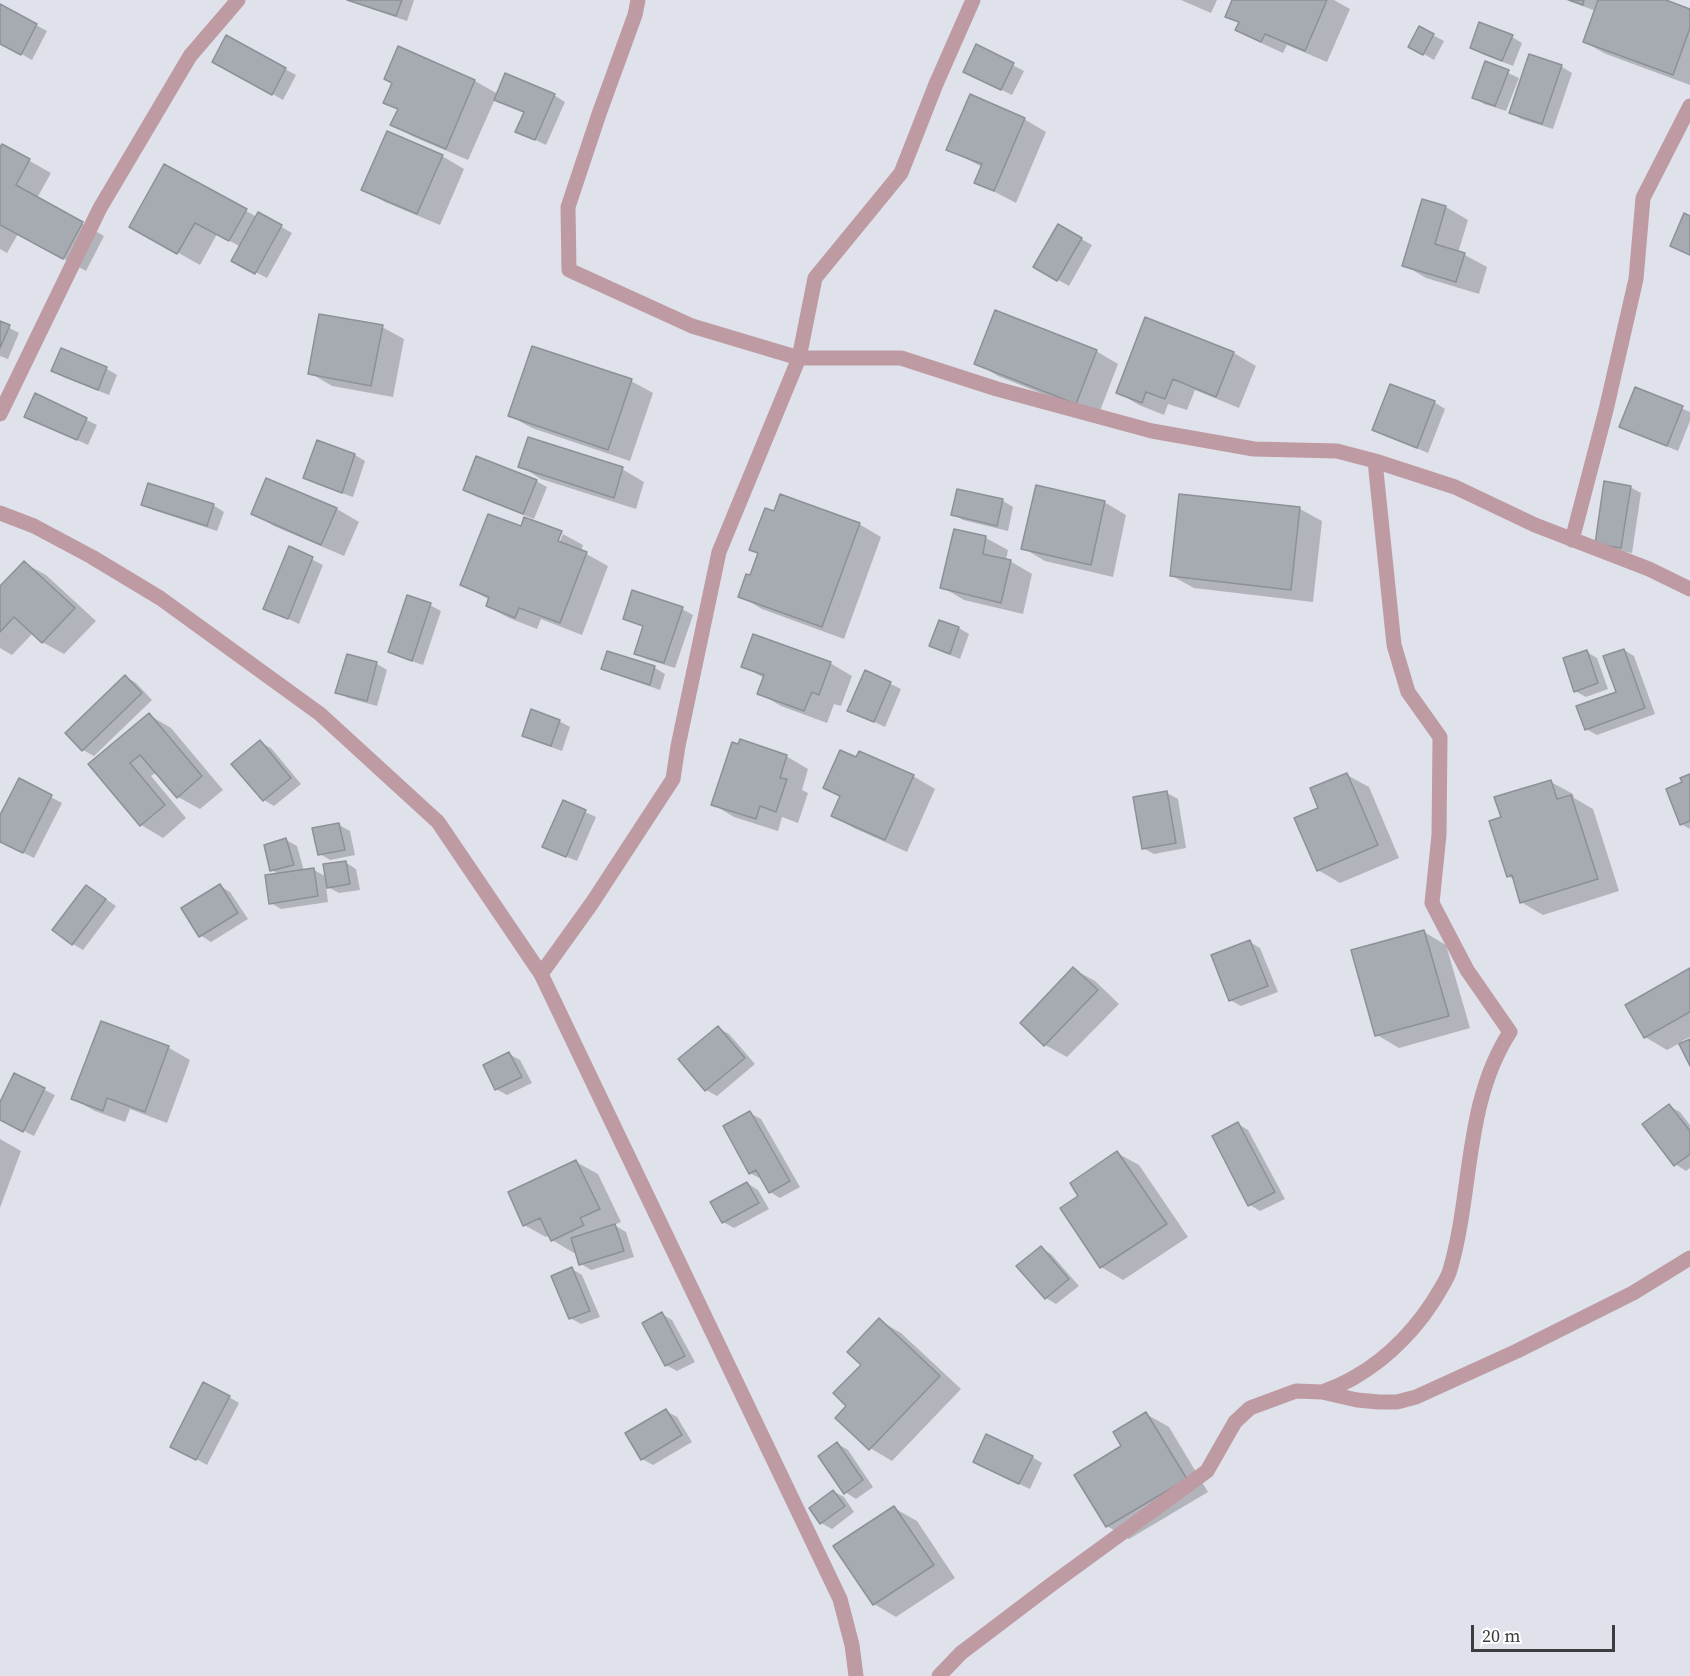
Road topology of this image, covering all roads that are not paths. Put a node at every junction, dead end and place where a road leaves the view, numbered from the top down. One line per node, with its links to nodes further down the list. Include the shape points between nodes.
1 (238, 0): 6 (street, via 190,56 100,208)
2 (638, 0): 5 (street, via 568,207 569,270 692,326)
3 (974, 0): 5 (street, via 901,173 816,278)
4 (1690, 106): 9 (street, via 1643,198 1636,279)
5 (799, 358): 7 (street, via 901,358 1152,431 1254,449 1337,451); 11 (street, via 719,552 673,779)
6 (0, 414)
7 (1375, 461): 9 (street, via 1455,487); 13 (street, via 1394,645 1408,692 1440,737 1439,835 1432,903 1467,970 1510,1032 1484,1086 1450,1272 1431,1306 1404,1339 1354,1378)
8 (0, 513): 11 (street, via 34,526 160,598 320,714 438,822)
9 (1572, 540): 10 (street)
10 (1690, 589)
11 (541, 974): 14 (street, via 840,1599)
12 (1690, 1258): 13 (street, via 1633,1293 1416,1397 1379,1402)
13 (1322, 1392): 15 (street, via 1296,1391 1250,1408 1235,1422 1207,1471 961,1653)
14 (856, 1676)
15 (939, 1676)

